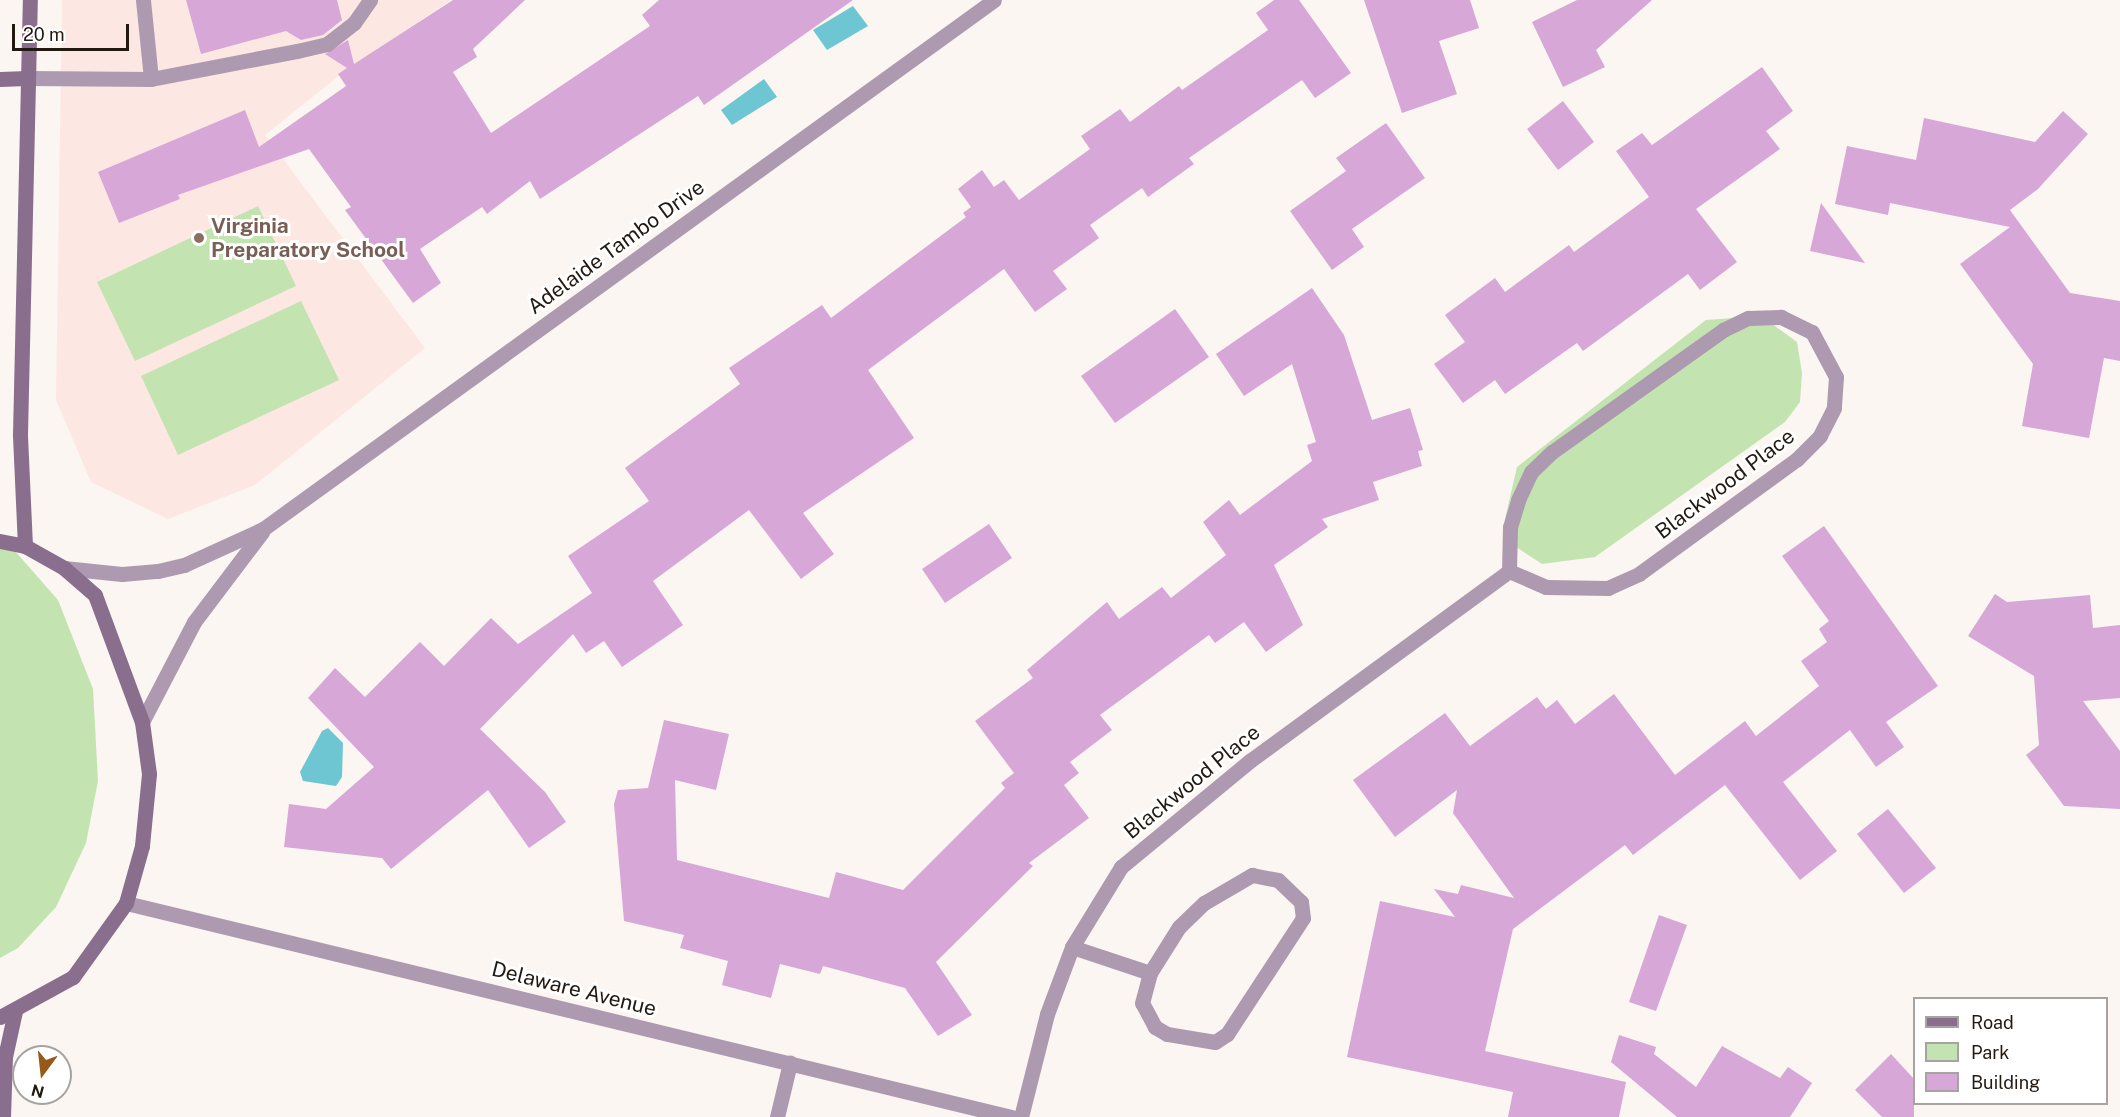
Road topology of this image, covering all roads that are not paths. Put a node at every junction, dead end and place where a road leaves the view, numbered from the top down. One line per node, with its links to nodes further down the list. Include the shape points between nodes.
1 (30, 0): 5 (street)
2 (142, 0): 7 (street)
3 (370, 0): 7 (street, via 354,23 327,44)
4 (994, 0): 8 (street, Adelaide Tambo Drive)
5 (27, 78): 6 (street); 7 (street); 10 (street, via 20,434)
6 (0, 79)
7 (151, 79)
8 (263, 529): 11 (street, Adelaide Tambo Drive, via 184,565 158,571 122,574); 13 (street, Adelaide Tambo Drive, via 194,622)
9 (0, 541): 10 (street)
10 (25, 546): 11 (street)
11 (64, 568): 13 (street, via 95,595)
12 (1509, 570): 12 (street, Blackwood Place, via 1510,526 1518,500 1531,472 1552,452 1724,330 1748,318 1782,317 1812,332 1836,377 1834,408 1820,436 1797,459 1639,574 1608,588 1546,587); 15 (street, Blackwood Place, via 1160,830 1121,867)
13 (142, 722): 14 (street, via 149,774 142,846)
14 (126, 903): 17 (street, via 73,977); 19 (street, Delaware Avenue)
15 (1072, 947): 16 (street); 23 (street, Blackwood Place, via 1047,1014)
16 (1150, 973): 16 (street, via 1179,927 1204,903 1252,875 1278,879 1301,902 1303,918 1282,957 1227,1034 1215,1042 1182,1040 1155,1026 1142,1003)
17 (15, 1011): 18 (street); 20 (street, via 6,1057)
18 (0, 1017)
19 (790, 1063): 21 (street); 22 (street, Delaware Avenue)
20 (3, 1117)
21 (777, 1117)
22 (1011, 1117)
23 (1021, 1117)

